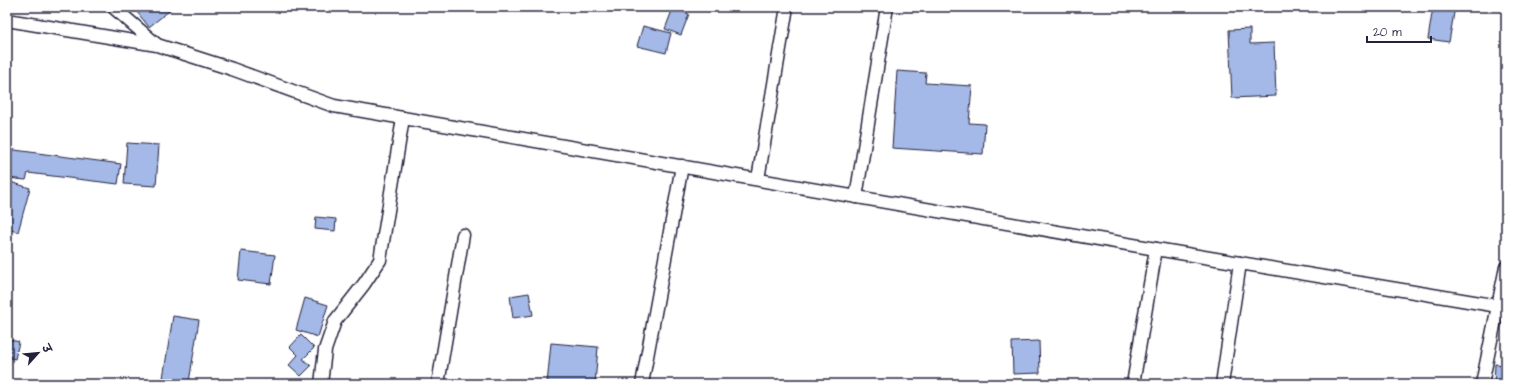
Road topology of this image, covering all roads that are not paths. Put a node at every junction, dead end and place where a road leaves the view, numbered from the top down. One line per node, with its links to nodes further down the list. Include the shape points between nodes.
1 (112, 7): 5 (lane)
2 (787, 7): 8 (lane)
3 (887, 7): 9 (lane)
4 (7, 20): 5 (lane)
5 (157, 45): 6 (lane, via 334,106)
6 (402, 118): 7 (lane); 15 (lane, via 380,260 335,321 325,350)
7 (682, 166): 8 (lane); 17 (lane)
8 (758, 179): 9 (lane)
9 (856, 197): 11 (lane)
10 (463, 235): 16 (lane)
11 (1156, 249): 12 (lane); 18 (lane)
12 (1240, 262): 14 (lane); 19 (lane)
13 (1506, 267): 14 (lane)
14 (1498, 306): 20 (lane)
15 (321, 384)
16 (438, 384)
17 (642, 384)
18 (1133, 384)
19 (1222, 384)
20 (1482, 384)

